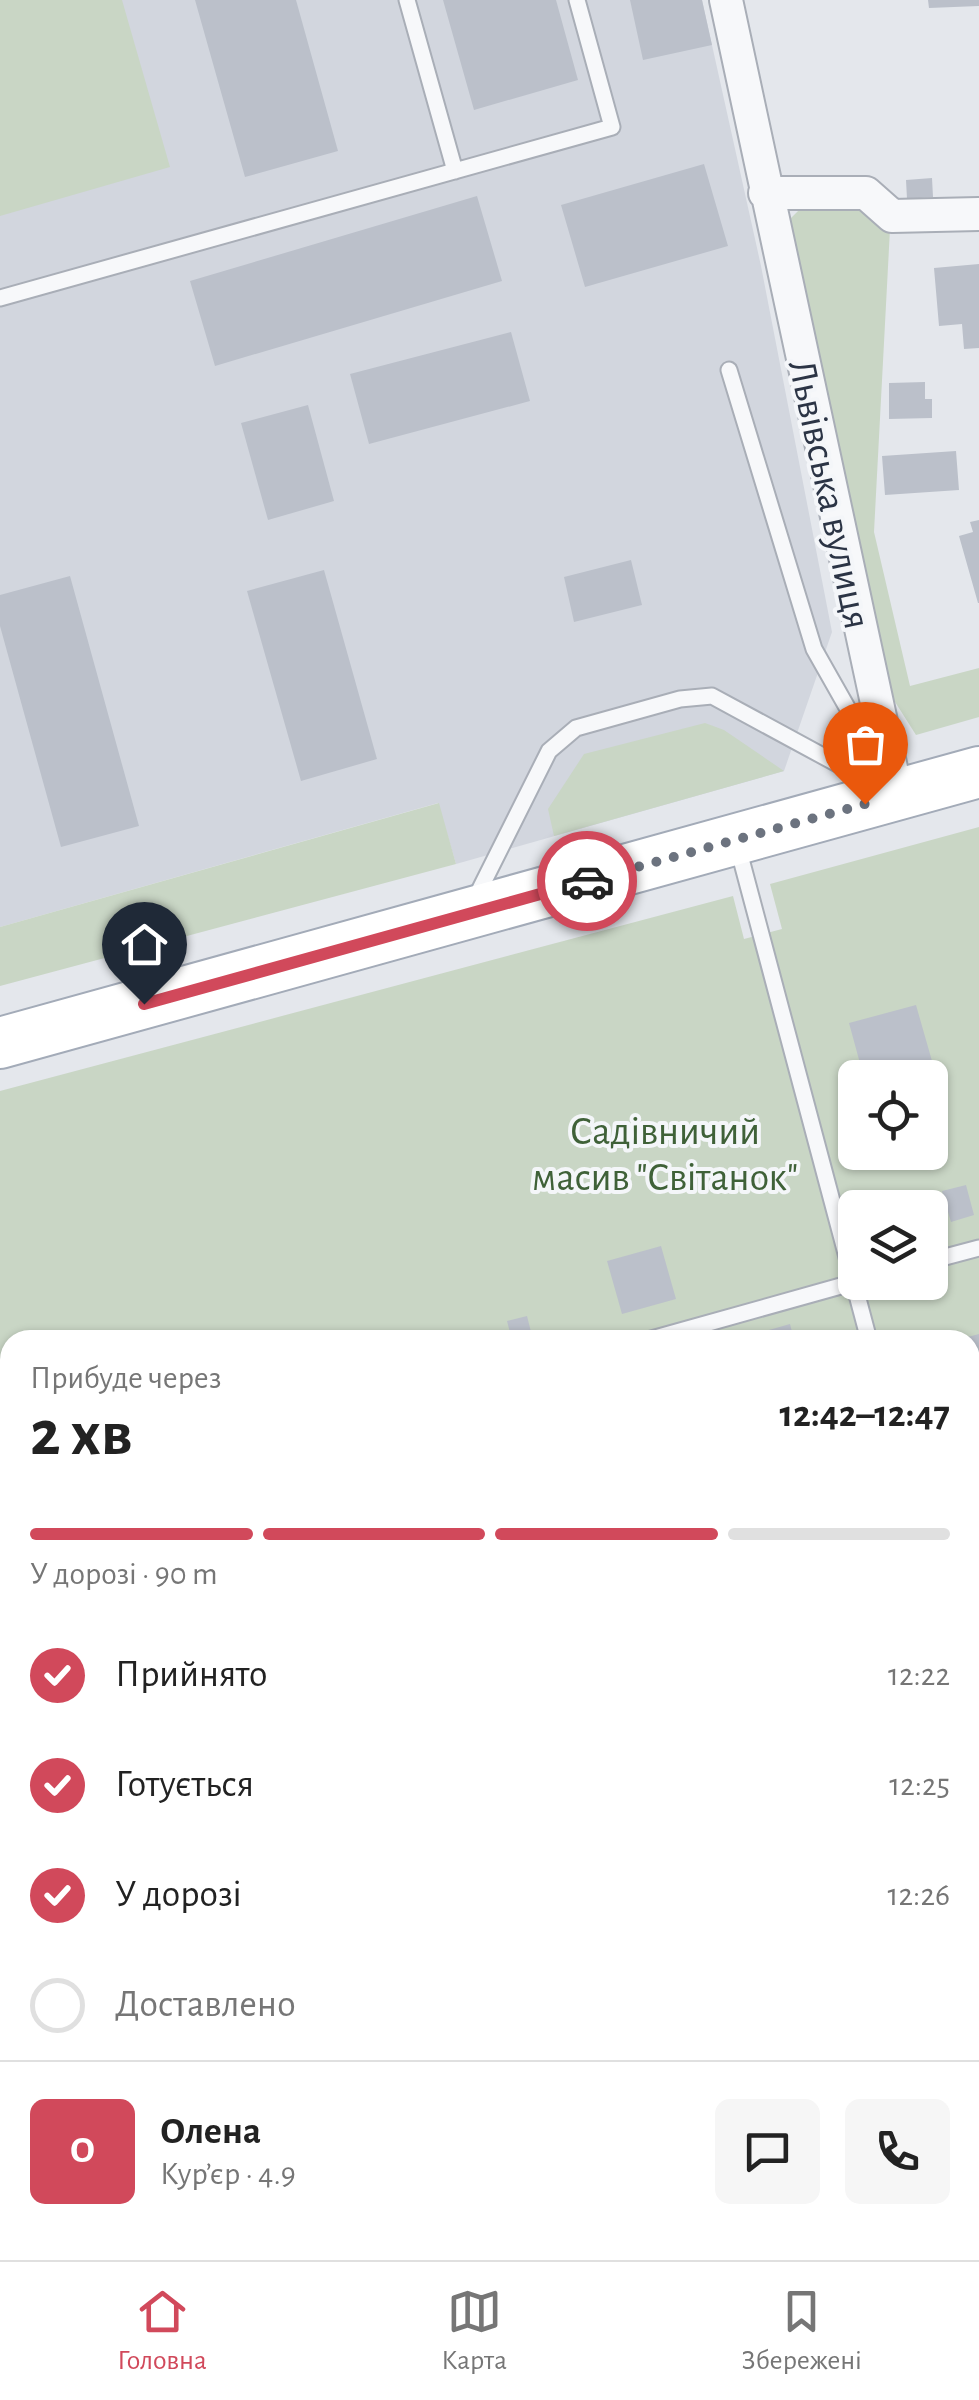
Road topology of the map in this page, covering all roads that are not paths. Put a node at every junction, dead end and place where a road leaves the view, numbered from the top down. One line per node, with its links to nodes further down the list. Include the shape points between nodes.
1 (407, 0): 4 (lane)
2 (577, 0): 4 (lane, via 612,127)
3 (726, 0): 5 (street, Львівська вулиця)
4 (455, 171): 7 (lane)
5 (765, 193): 6 (street, via 866,193 892,216); 10 (street, Львівська вулиця)
6 (979, 214)
7 (0, 298)
8 (729, 370): 10 (lane, via 814,649)
9 (979, 772): 10 (main road)
10 (897, 796): 11 (main road); 12 (lane, via 712,696 680,699 576,728 549,750)
11 (736, 840): 12 (main road); 14 (lane)
12 (467, 914): 13 (main road)
13 (0, 1043)
14 (838, 1219)
15 (979, 1248): 16 (lane)
16 (948, 1257)
17 (838, 1287): 19 (lane)
18 (859, 1300): 20 (lane)
19 (684, 1330)
20 (867, 1330)

